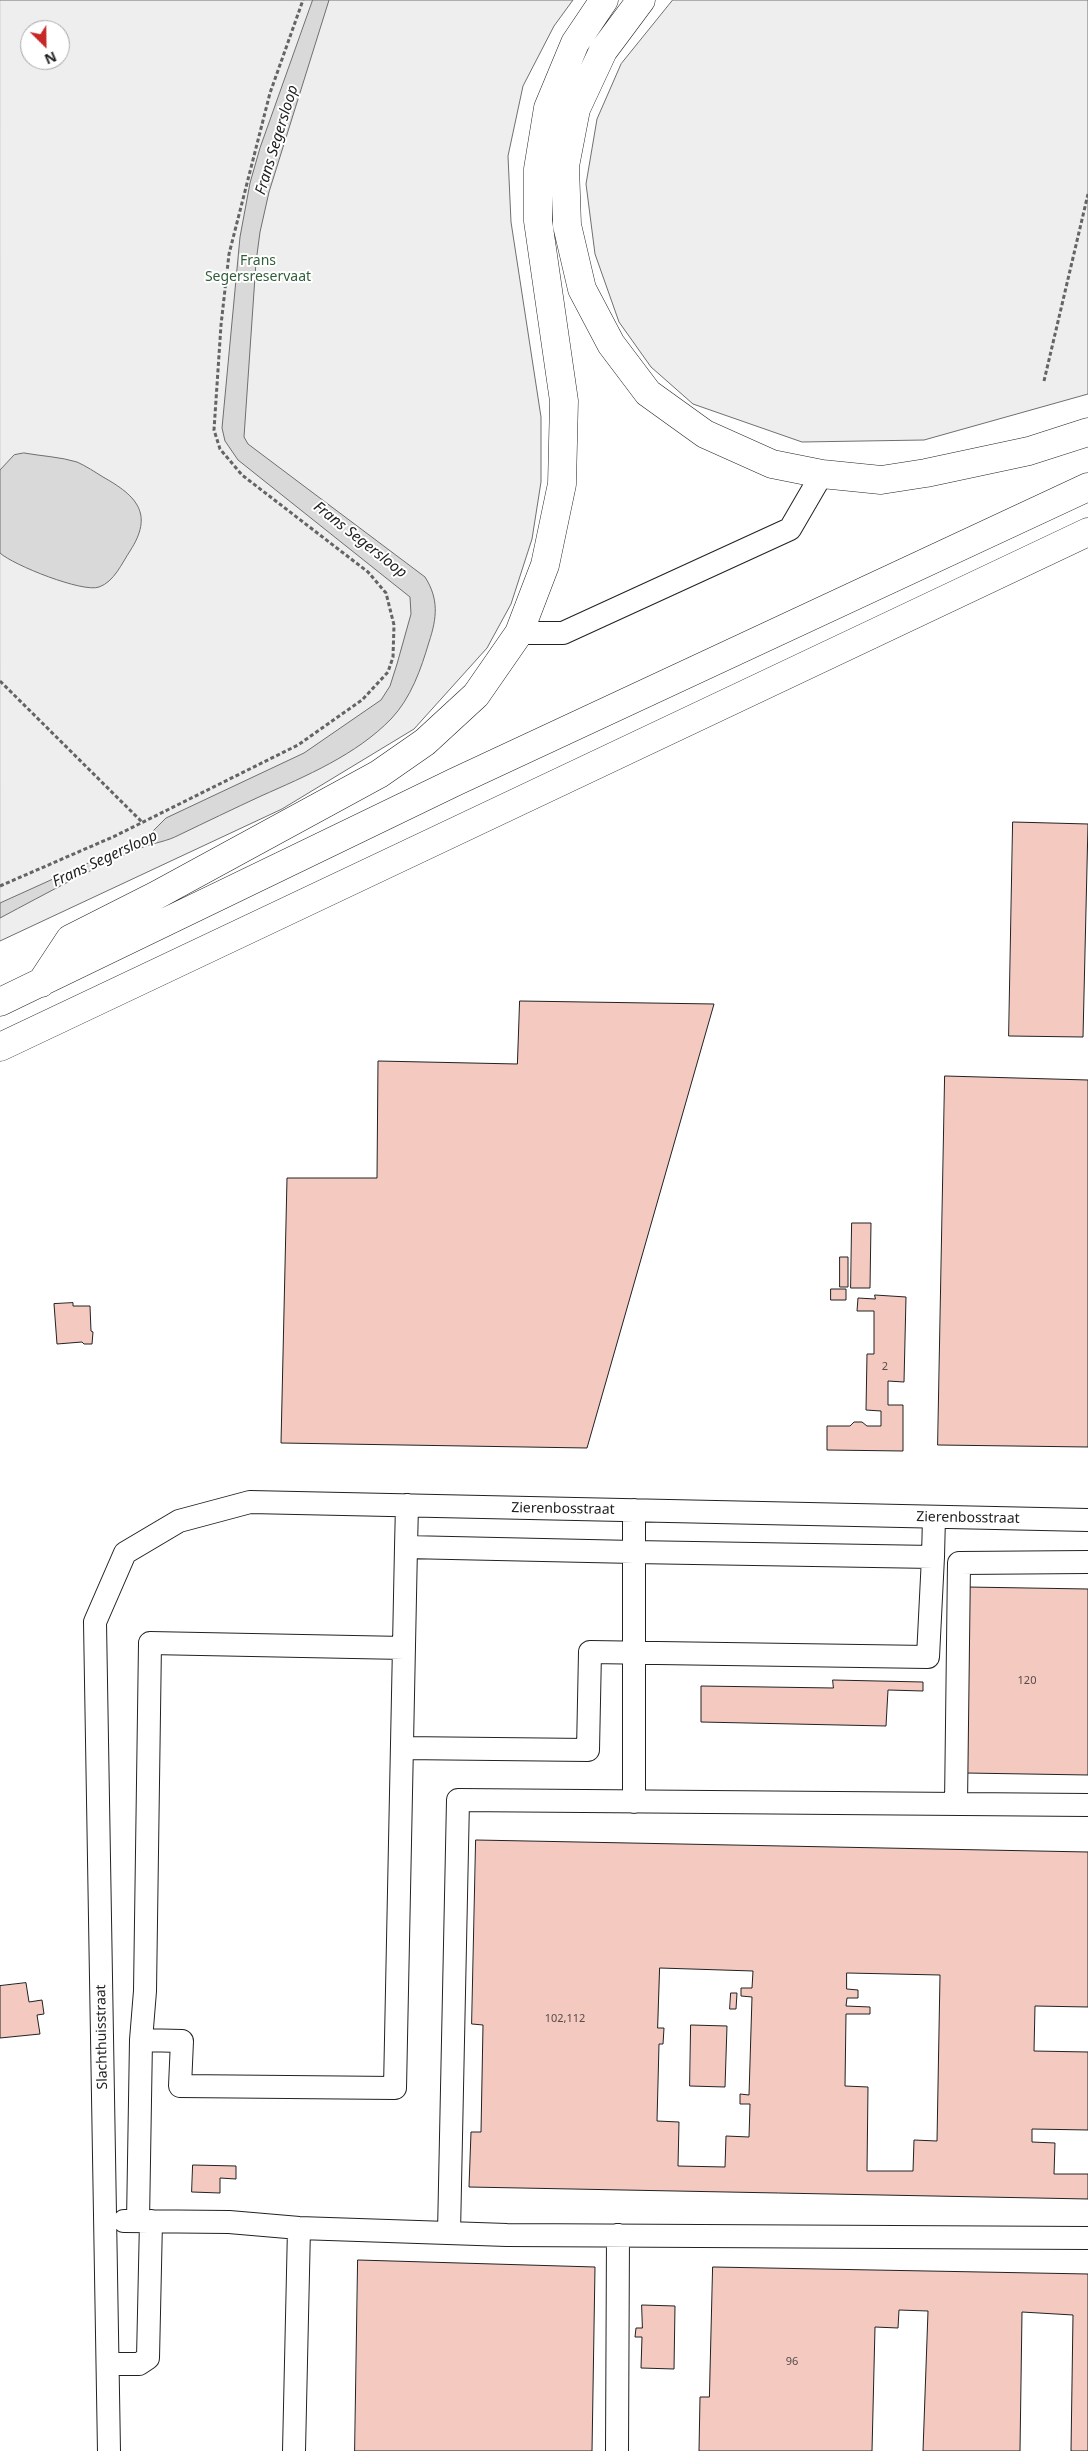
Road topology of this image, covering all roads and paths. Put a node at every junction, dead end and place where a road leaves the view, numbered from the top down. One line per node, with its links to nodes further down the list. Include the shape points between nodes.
1 (303, 0): 12 (path, via 270,93 229,254 214,430 220,450 242,475 378,581 391,608 393,657 379,685 298,745)
2 (604, 0): 10 (highway, via 576,43 548,108 538,169 538,221 564,401 562,484 545,565)
3 (641, 0): 7 (highway, via 603,51 576,109 565,166 567,225 582,289 611,344 648,393 704,434 772,464)
4 (1088, 194): 5 (path)
5 (1044, 381)
6 (1088, 432): 7 (highway, via 1029,451 926,473 880,480)
7 (822, 474): 10 (street, via 790,529 562,633)
8 (1088, 487): 14 (highway, via 455,782)
9 (1088, 532): 16 (highway)
10 (519, 633): 14 (highway, via 476,695 425,742 379,774 70,939)
11 (0, 681): 12 (path)
12 (143, 823): 13 (path)
13 (0, 886)
14 (41, 983): 15 (highway)
15 (0, 1002)
16 (0, 1046)
17 (407, 1505): 18 (street, Zierenbosstraat); 21 (street); 25 (street, Zierenbosstraat, via 250,1502 179,1521 126,1552)
18 (634, 1510): 19 (street, Zierenbosstraat); 22 (street)
19 (934, 1517): 20 (street, Zierenbosstraat); 23 (street)
20 (1088, 1520)
21 (406, 1547): 22 (street); 26 (street)
22 (634, 1552): 23 (street); 27 (street)
23 (933, 1557): 27 (street, via 928,1657)
24 (1088, 1562): 30 (street, via 959,1563)
25 (95, 1622): 33 (street, Slachthuisstraat)
26 (404, 1648): 28 (street); 32 (street, via 150,1643 145,1991)
27 (634, 1652): 28 (street, via 590,1652 588,1750); 29 (street)
28 (402, 1748): 32 (street, via 395,2088 180,2086 182,2041)
29 (634, 1802): 30 (street); 36 (street, via 458,1800)
30 (956, 1804): 31 (street)
31 (1088, 1805)
32 (140, 2040): 34 (street)
33 (105, 2221): 34 (street); 39 (street, Slachthuisstraat)
34 (145, 2221): 35 (street, via 229,2222); 39 (street, via 148,2358 139,2364)
35 (299, 2228): 36 (street); 41 (street)
36 (449, 2233): 37 (street)
37 (618, 2236): 38 (street); 42 (street)
38 (1088, 2238)
39 (108, 2364): 40 (street, Slachthuisstraat)
40 (109, 2451)
41 (294, 2451)
42 (617, 2451)

